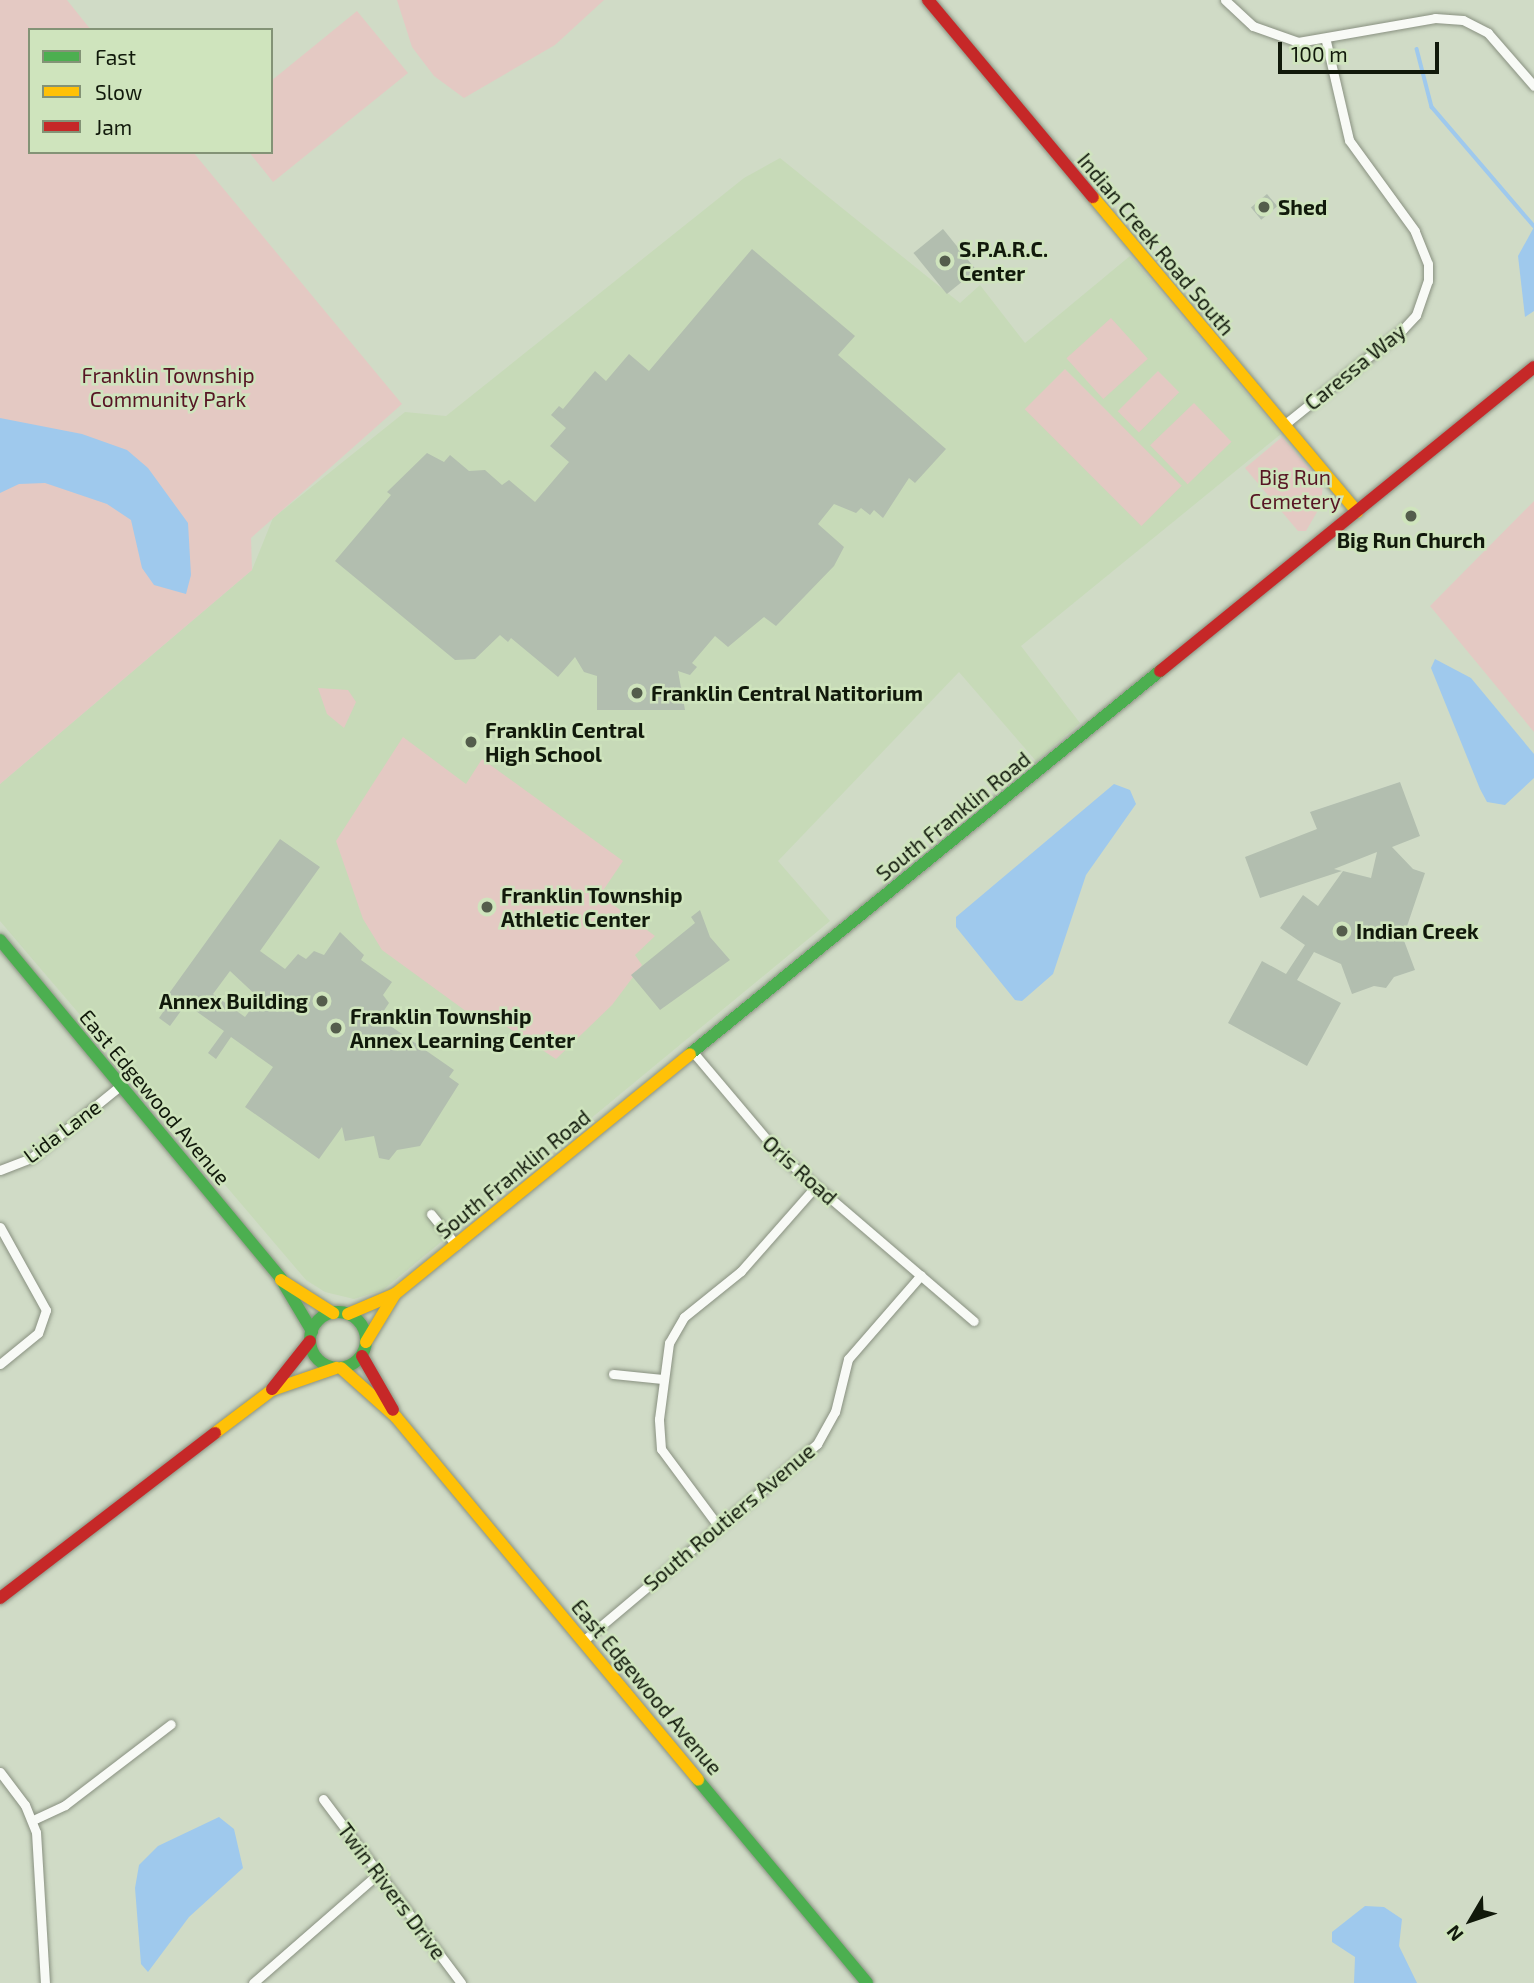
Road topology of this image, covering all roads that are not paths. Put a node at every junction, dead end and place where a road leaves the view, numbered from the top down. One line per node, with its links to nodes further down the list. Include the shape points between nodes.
1 (928, 0): 6 (main road, Indian Creek Road South)
2 (1225, 0): 3 (street, via 1273,37)
3 (1326, 41): 4 (street, via 1435,18 1463,20 1488,33); 6 (street, Caressa Way, via 1349,140 1415,231 1428,281 1416,315 1403,329)
4 (1534, 86)
5 (1534, 367): 7 (main road, South Franklin Road)
6 (1285, 424): 7 (main road, Indian Creek Road South)
7 (1357, 512): 9 (main road, South Franklin Road)
8 (0, 940): 10 (main road, East Edgewood Avenue)
9 (693, 1052): 12 (street, Oris Road, via 761,1136); 15 (main road, South Franklin Road)
10 (120, 1086): 11 (street, Lida Lane, via 31,1158); 17 (main road, East Edgewood Avenue)
11 (0, 1170)
12 (816, 1186): 16 (street, Oris Road); 28 (street, via 741,1271 677,1325)
13 (431, 1214): 15 (street)
14 (0, 1227): 25 (street, via 9,1253 42,1295 46,1315 35,1337)
15 (456, 1245): 18 (main road, South Franklin Road)
16 (921, 1275): 21 (street, Oris Road); 31 (street, South Routiers Avenue, via 848,1359 835,1412 820,1440)
17 (281, 1279): 19 (main road); 22 (main road)
18 (395, 1294): 20 (main road, South Franklin Road); 23 (main road, South Franklin Road)
19 (334, 1313): 20 (main road); 22 (main road)
20 (348, 1314): 23 (main road, via 363,1327)
21 (974, 1321)
22 (311, 1336): 26 (main road, via 318,1359); 29 (main road)
23 (366, 1342): 24 (main road)
24 (362, 1356): 26 (main road); 30 (main road)
25 (0, 1364)
26 (338, 1368): 29 (main road); 30 (main road)
27 (613, 1374): 28 (street)
28 (663, 1379): 31 (street, via 659,1434 665,1459)
29 (272, 1390): 32 (main road)
30 (396, 1417): 33 (main road, East Edgewood Avenue)
31 (719, 1527): 33 (street, South Routiers Avenue)
32 (0, 1598)
33 (583, 1641): 42 (main road, East Edgewood Avenue)
34 (171, 1724): 37 (street, via 65,1805)
35 (0, 1772): 37 (street)
36 (323, 1799): 38 (street, Twin Rivers Drive)
37 (33, 1820): 39 (street, via 40,1860)
38 (379, 1873): 40 (street); 41 (street, Twin Rivers Drive)
39 (45, 1983)
40 (253, 1983)
41 (461, 1983)
42 (867, 1983)

